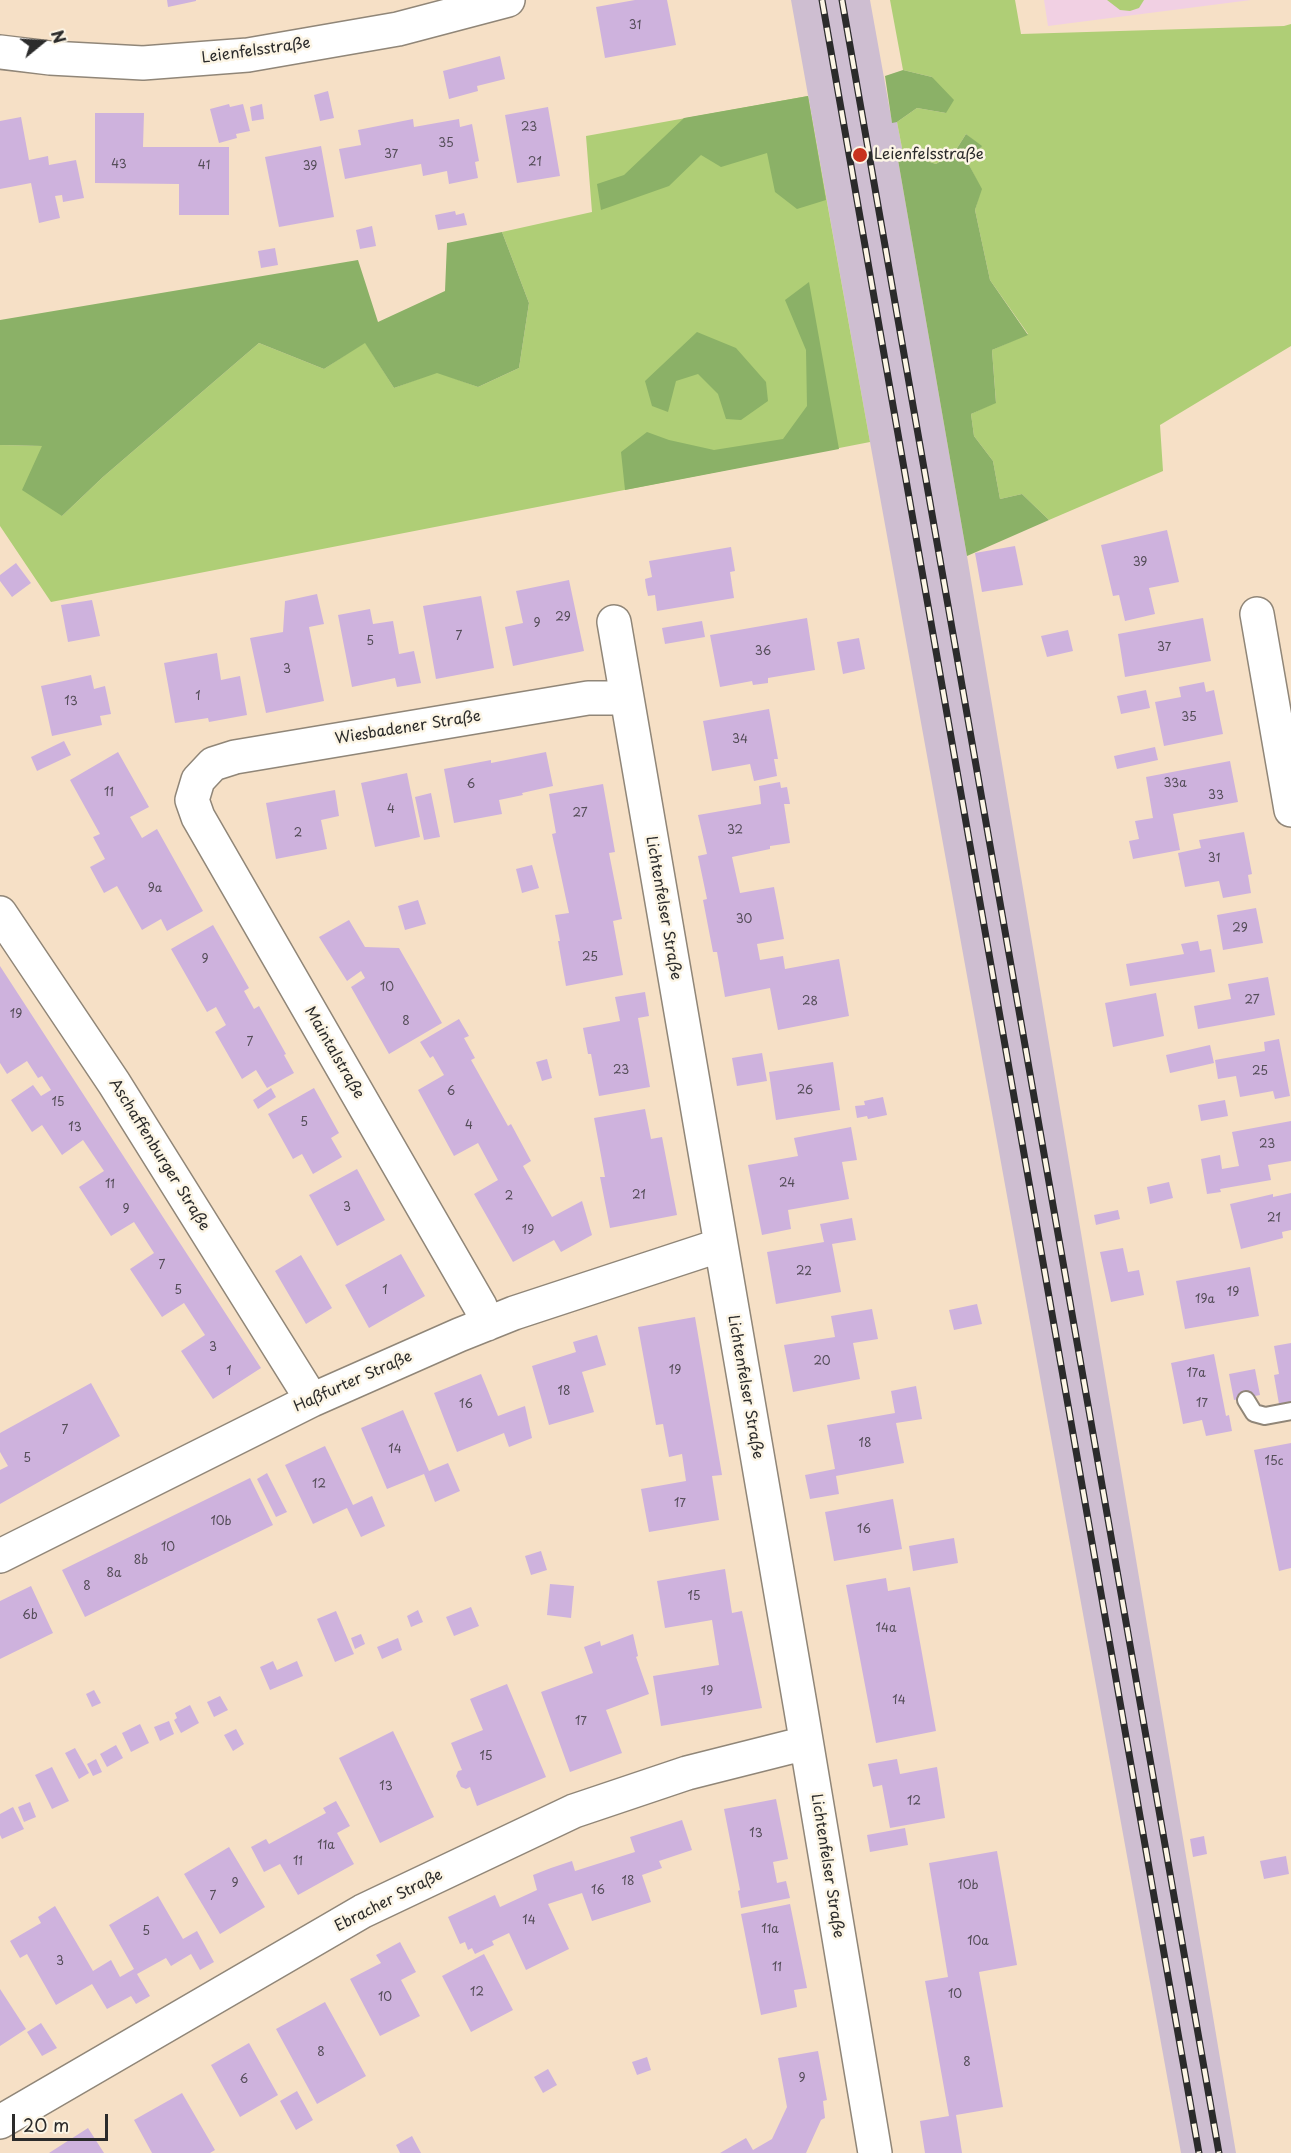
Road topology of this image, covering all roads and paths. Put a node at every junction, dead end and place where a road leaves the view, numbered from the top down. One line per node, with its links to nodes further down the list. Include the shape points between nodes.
1 (508, 0): 2 (street, Leienfelsstraße, via 398,29 248,55 143,63)
2 (0, 52)
3 (1257, 614): 7 (street)
4 (614, 622): 5 (street, Lichtenfelser Straße)
5 (627, 698): 6 (street, Wiesbadener Straße, via 588,698 235,757 213,764); 9 (street, Lichtenfelser Straße)
6 (198, 780): 10 (street, Maintalstraße, via 192,800 198,817)
7 (1291, 810)
8 (0, 913): 11 (street, Aschaffenburger Straße, via 114,1083)
9 (721, 1245): 10 (street, Haßfurter Straße); 15 (street, Lichtenfelser Straße)
10 (487, 1324): 11 (street, Haßfurter Straße)
11 (312, 1400): 14 (street, Haßfurter Straße)
12 (1246, 1400): 13 (lane, via 1254,1413 1265,1416)
13 (1291, 1411)
14 (0, 1556)
15 (806, 1743): 16 (street, Ebracher Straße, via 687,1773 564,1816 363,1911); 17 (street, Lichtenfelser Straße)
16 (0, 2122)
17 (875, 2153)

